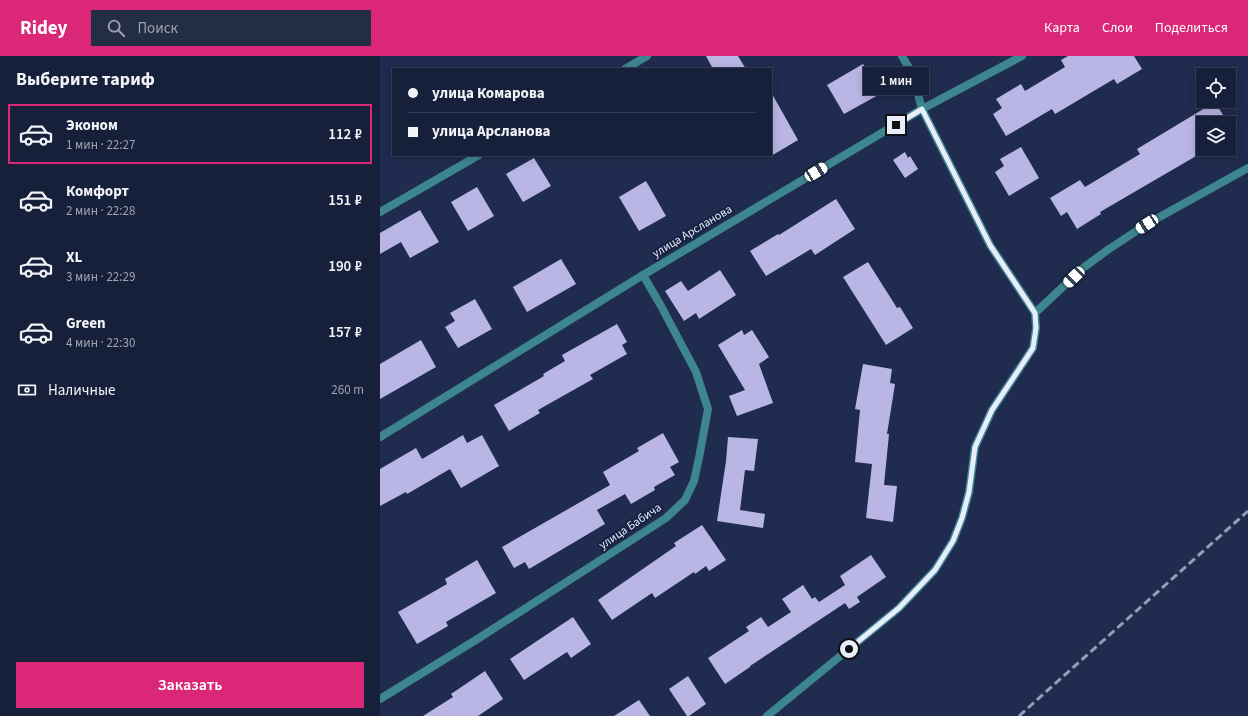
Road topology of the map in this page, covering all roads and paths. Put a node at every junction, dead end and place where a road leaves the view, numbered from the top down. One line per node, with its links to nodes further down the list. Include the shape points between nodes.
1 (647, 56): 4 (street)
2 (902, 56): 5 (street, via 912,73)
3 (1022, 56): 5 (street, улица Арсланова)
4 (627, 68)
5 (922, 109): 9 (street, улица Арсланова); 10 (street, via 990,245)
6 (477, 156): 8 (street)
7 (1248, 168): 10 (street, via 1147,224 1109,249 1083,268)
8 (380, 212)
9 (643, 275): 11 (street, улица Арсланова); 12 (street, улица Бабича, via 696,372 708,409 694,480 684,500 660,522)
10 (1035, 313): 13 (street, via 1033,348 992,410 975,447 969,492 962,518 953,541 935,570 899,608)
11 (380, 437)
12 (380, 699)
13 (767, 716)

